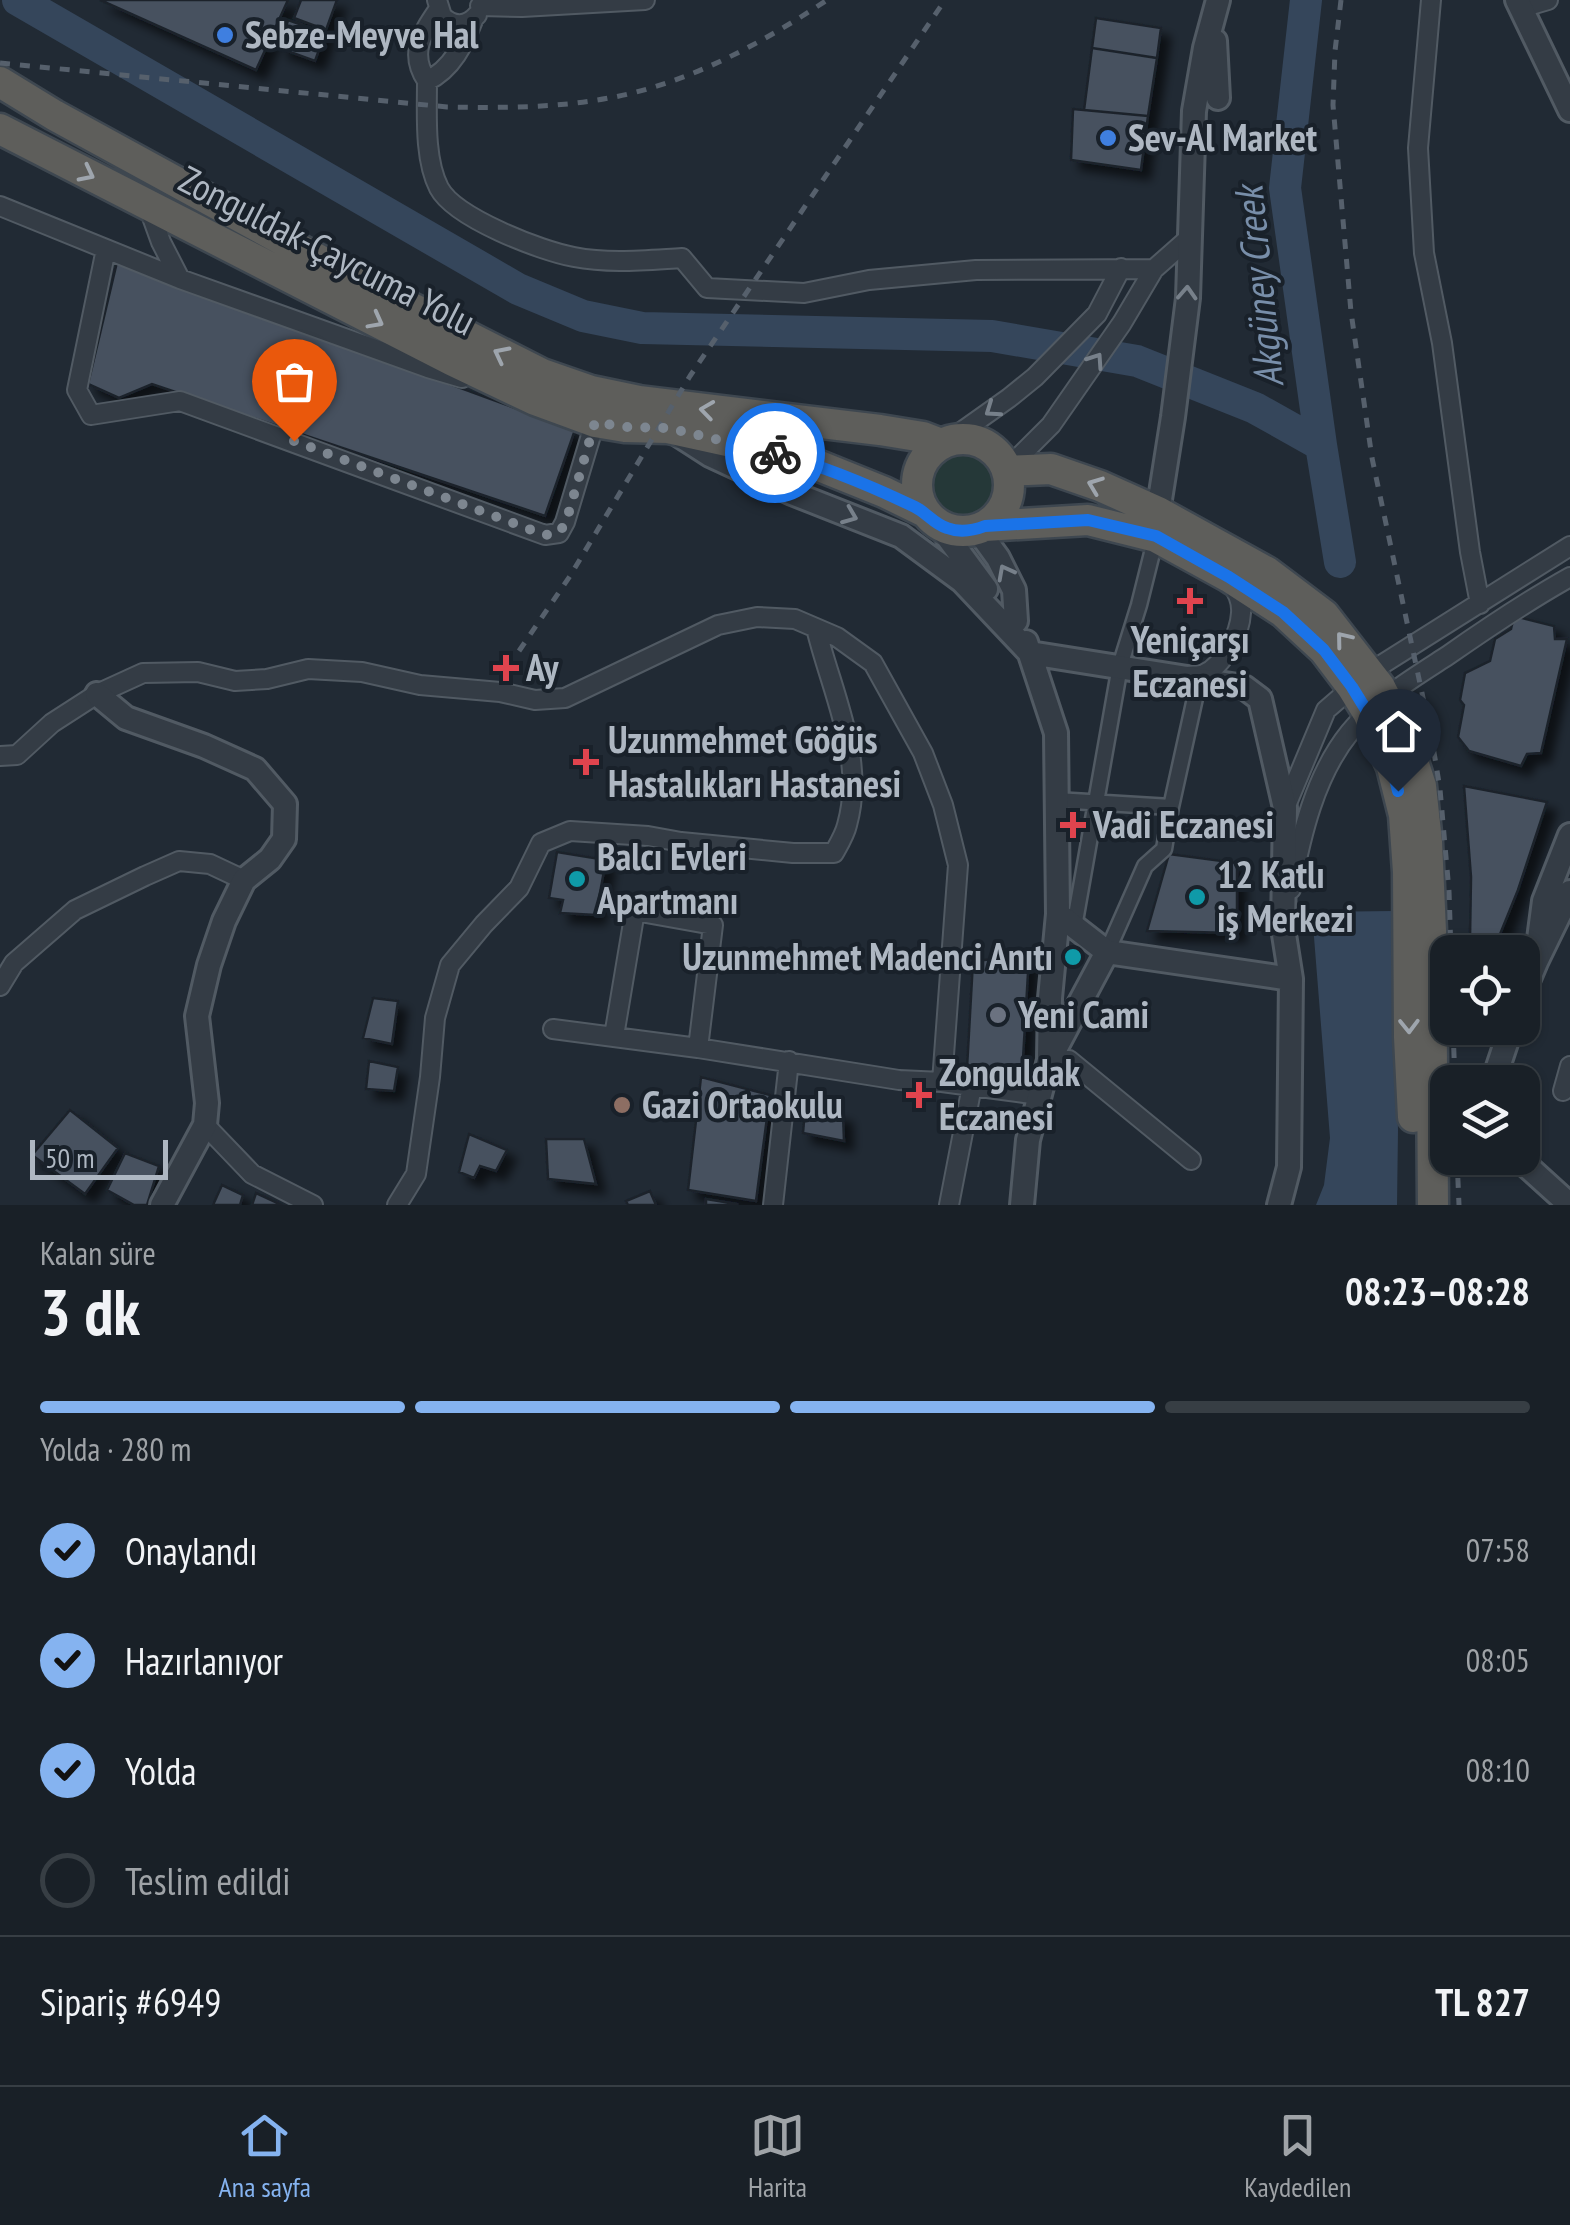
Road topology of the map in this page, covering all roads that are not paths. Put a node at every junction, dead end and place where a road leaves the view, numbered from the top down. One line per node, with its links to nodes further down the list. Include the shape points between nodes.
1 (645, 0): 6 (street)
2 (1431, 0): 31 (street, via 1418,148 1424,253)
3 (1548, 0): 4 (street)
4 (1519, 4): 11 (street)
5 (438, 5): 6 (street, via 454,24 468,22); 9 (street, via 417,53)
6 (478, 8): 9 (street, via 450,64)
7 (1216, 8): 10 (street); 15 (street, via 1194,111)
8 (0, 82): 21 (highway, Zonguldak-Çaycuma Yolu, one-way to 8)
9 (427, 82): 17 (street, via 427,144 440,190 463,212 502,232 574,257 682,258 706,288 804,293 976,270)
10 (1218, 98)
11 (1570, 110)
12 (0, 129): 13 (highway, Zonguldak-Çaycuma Yolu, one-way to 13)
13 (148, 204): 19 (street); 20 (highway, Zonguldak-Çaycuma Yolu, one-way to 20)
14 (0, 206): 16 (street)
15 (1188, 238): 18 (street); 26 (street, one-way to 15, via 1188,298)
16 (106, 249): 19 (street); 21 (street, via 77,390 91,415 180,400 545,535 559,533 566,522)
17 (1121, 268): 18 (street); 23 (street, one-way to 23, via 1097,314 1035,377)
18 (1154, 269): 24 (street, one-way to 18, via 1052,425)
19 (180, 279): 20 (street)
20 (534, 400): 21 (highway, Zonguldak-Çaycuma Yolu)
21 (604, 413): 22 (highway); 23 (highway, one-way to 21, via 638,402)
22 (668, 428): 25 (highway, via 812,463); 34 (street, one-way to 34, via 792,493 901,536 962,581)
23 (944, 443): 24 (highway, via 959,438 988,446); 25 (highway, via 922,462 917,477 917,492)
24 (1007, 470): 26 (highway, one-way to 24, via 1100,486 1051,469); 27 (highway, via 1007,500)
25 (932, 518): 27 (highway, via 959,532); 32 (street)
26 (1157, 524): 27 (highway, via 1088,520); 29 (highway); 35 (street); 37 (highway, one-way to 26, via 1324,615 1287,585)
27 (981, 527): 32 (street, one-way to 27, via 1014,590)
28 (1570, 546): 31 (street)
29 (1229, 577): 36 (street, via 1242,615 1236,634 1218,663); 37 (highway, via 1283,612)
30 (1570, 577): 37 (street)
31 (1480, 604): 37 (street)
32 (1016, 621): 34 (street)
33 (816, 628): 38 (street, via 795,619 756,617 718,625 565,698 535,700 308,669 236,681 198,672 142,673); 60 (street, via 873,663 928,766 951,830 958,864); 69 (street, via 852,762 850,814 834,853 570,831 541,843 519,888 450,965 435,1018 416,1174)
34 (1030, 653): 35 (street); 40 (street, via 1056,733)
35 (1120, 666): 36 (street); 41 (street)
36 (1190, 678): 42 (street); 43 (street, via 1244,687 1260,699)
37 (1369, 692): 43 (street, via 1326,710); 48 (street, via 1304,826); 74 (highway, one-way to 74, via 1404,815); 75 (highway, via 1404,734 1421,786 1431,932)
38 (97, 694): 39 (street, via 18,755); 45 (street, via 126,718 255,769 285,804 284,839)
39 (0, 756)
40 (1056, 800): 41 (street); 47 (street)
41 (1098, 804): 42 (street); 47 (street)
42 (1170, 807): 50 (street, via 1164,848 1145,866)
43 (1285, 808): 48 (street)
44 (1570, 834): 49 (street, via 1544,901)
45 (244, 880): 53 (street, via 210,864 180,861 145,876 74,910 14,962); 64 (street, via 209,965 197,1016)
46 (1570, 892): 51 (street)
47 (1066, 920): 50 (street); 57 (street, via 1050,998)
48 (1283, 928): 52 (street)
49 (1540, 935)
50 (1107, 952): 52 (street); 57 (street)
51 (1540, 954)
52 (1291, 979): 73 (street, via 1289,1167)
53 (0, 986)
54 (553, 1029): 55 (street)
55 (614, 1036): 56 (street); 56 (street, via 635,911 713,925)
56 (698, 1048): 58 (street)
57 (1049, 1060): 63 (street); 65 (street, via 1068,1060)
58 (789, 1062): 60 (street); 70 (street)
59 (1570, 1066): 62 (street)
60 (942, 1082): 61 (street)
61 (972, 1086): 63 (street); 71 (street)
62 (1563, 1090)
63 (1038, 1095): 72 (street)
64 (205, 1125): 67 (street); 68 (street, via 252,1174)
65 (1191, 1160)
66 (1537, 1175): 76 (street)
67 (162, 1205)
68 (313, 1205)
69 (397, 1205)
70 (774, 1205)
71 (950, 1205)
72 (1022, 1205)
73 (1279, 1205)
74 (1412, 1205)
75 (1433, 1205)
76 (1570, 1205)

